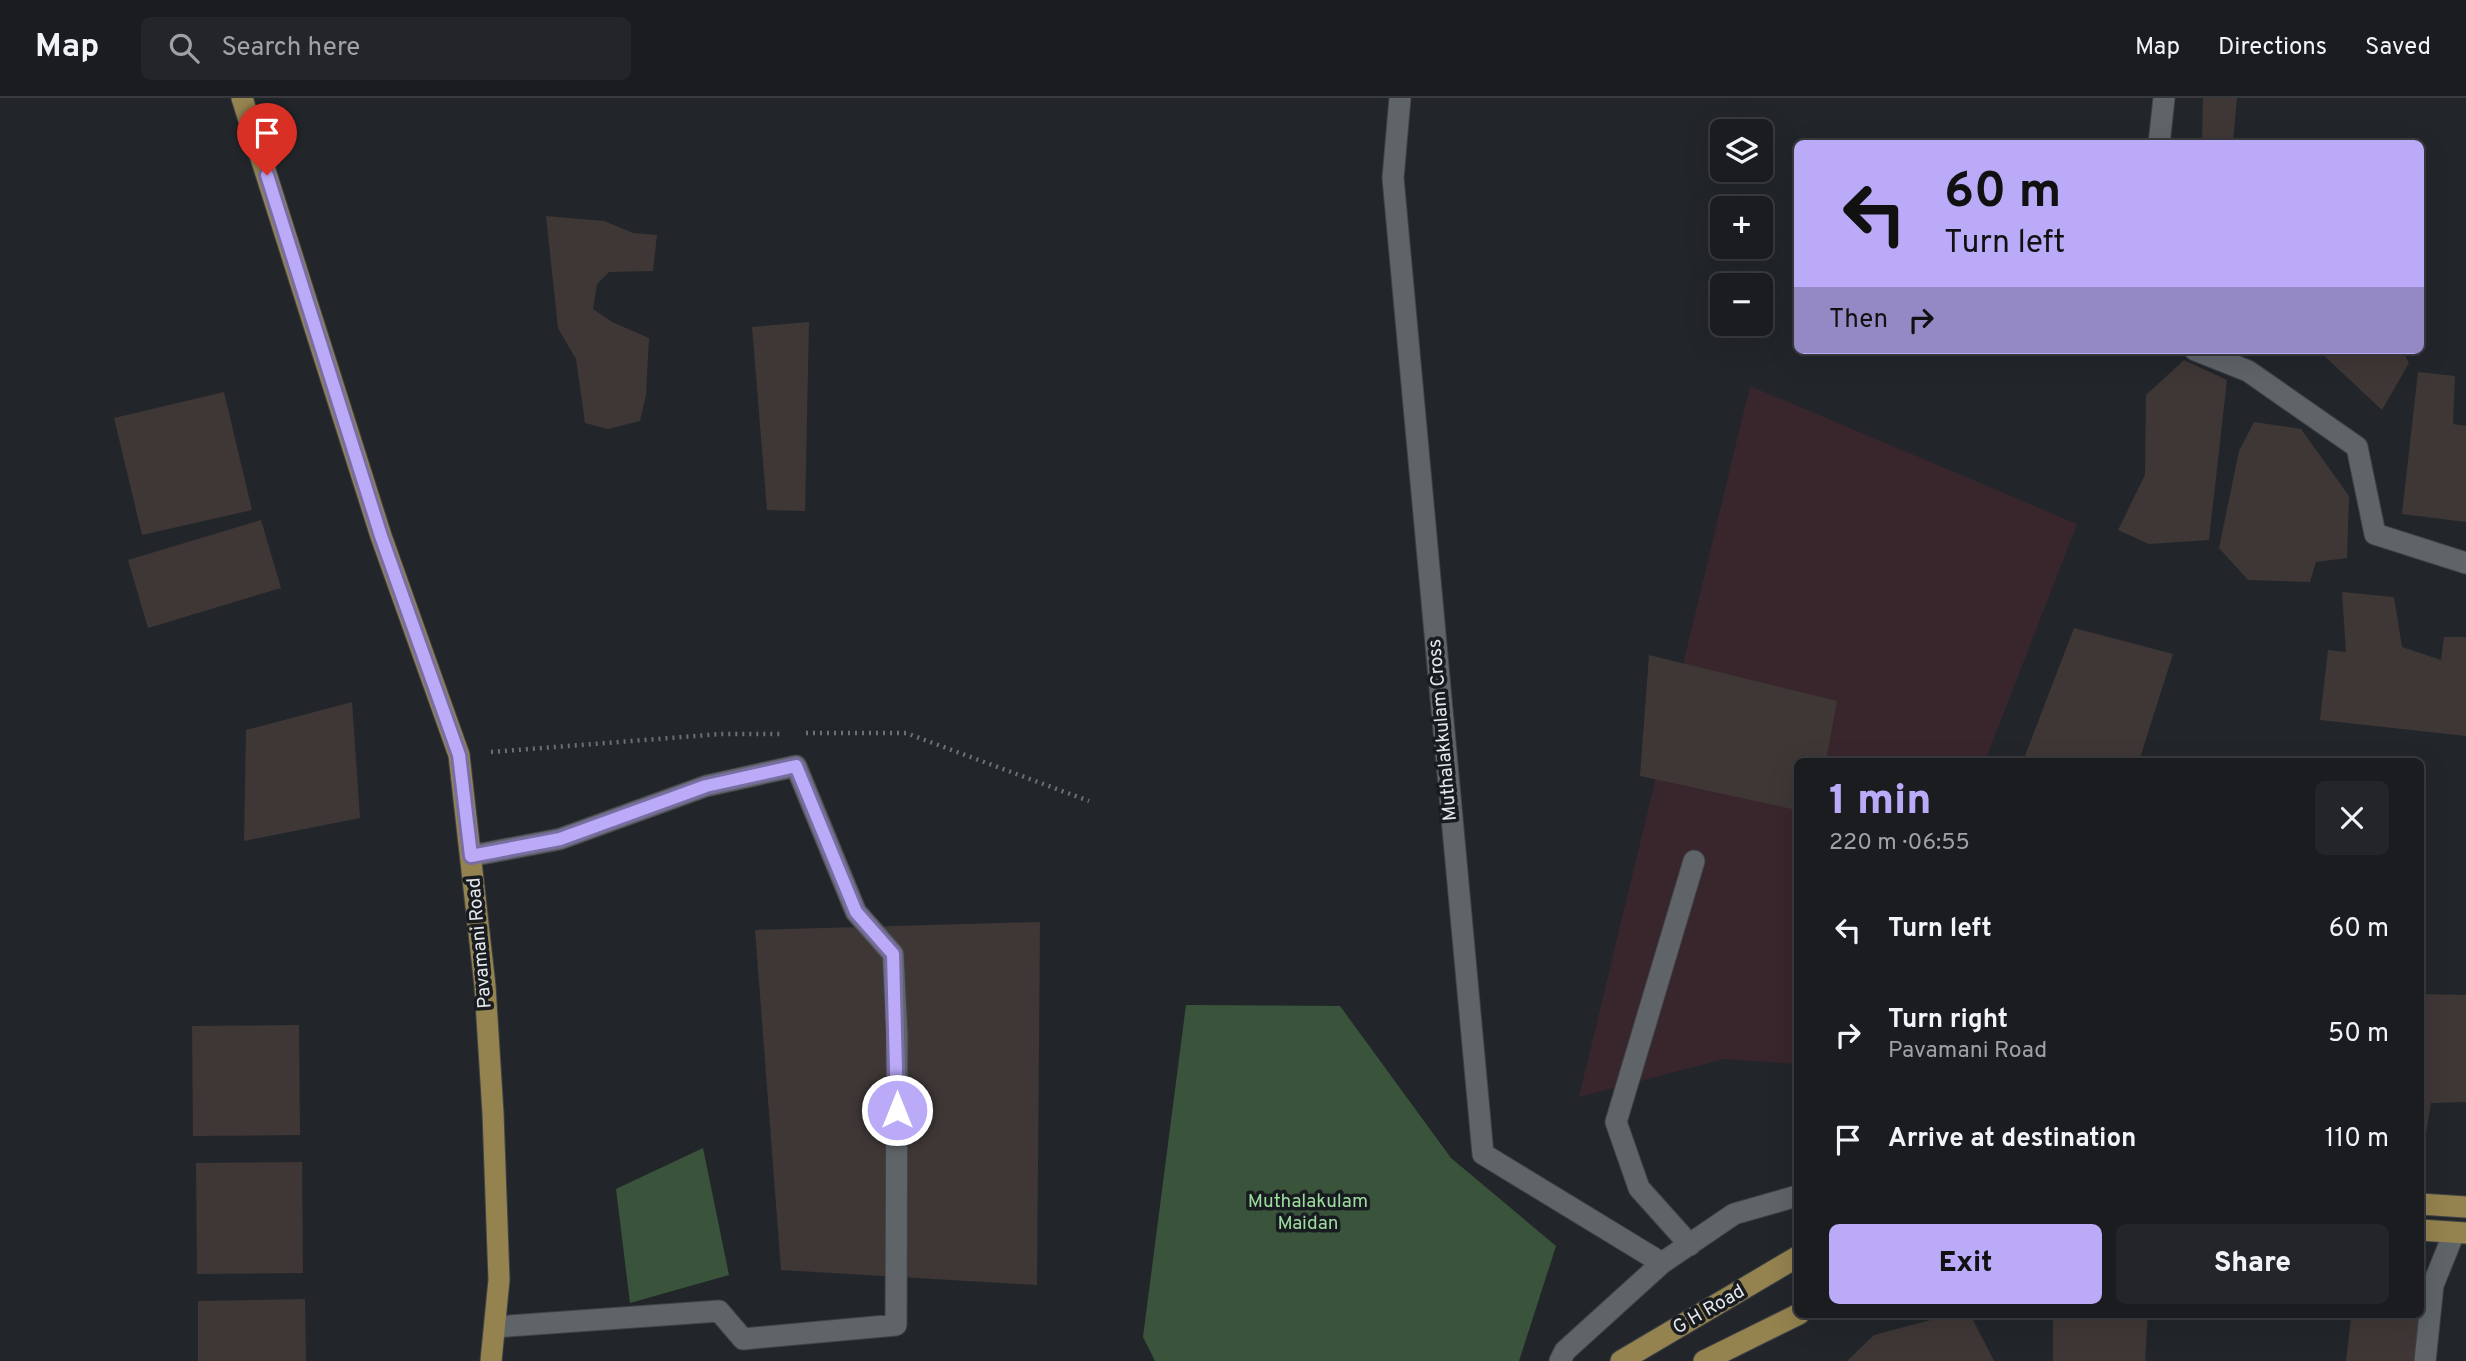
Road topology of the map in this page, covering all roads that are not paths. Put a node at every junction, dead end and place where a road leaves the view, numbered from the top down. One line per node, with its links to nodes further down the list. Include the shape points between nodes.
1 (242, 98): 7 (main road, Pavamani Road, via 381,536 459,755)
2 (1400, 98): 16 (street, Muthalakkulam Cross, via 1393,178 1483,1154)
3 (2164, 98): 4 (street)
4 (2159, 140)
5 (2205, 354): 6 (street, via 2248,371 2357,447 2375,534)
6 (2466, 563)
7 (471, 856): 18 (main road, Pavamani Road, via 493,1113 499,1280); 18 (street, via 560,839 706,786 796,766 856,912 893,954 896,1325 743,1339 719,1311)
8 (1695, 861): 14 (street, via 1616,1122 1639,1188)
9 (1794, 1197): 14 (street, via 1734,1214)
10 (2424, 1204): 11 (main road)
11 (2466, 1207)
12 (2424, 1230): 13 (main road)
13 (2460, 1233): 23 (street, via 2433,1285)
14 (1690, 1245): 16 (street)
15 (1794, 1259): 21 (main road, G H Road)
16 (1662, 1263): 20 (street, via 1565,1351)
17 (1794, 1316): 22 (main road)
18 (495, 1327): 19 (main road, Pavamani Road)
19 (491, 1361)
20 (1560, 1361)
21 (1621, 1361)
22 (1704, 1361)
23 (2425, 1361)

